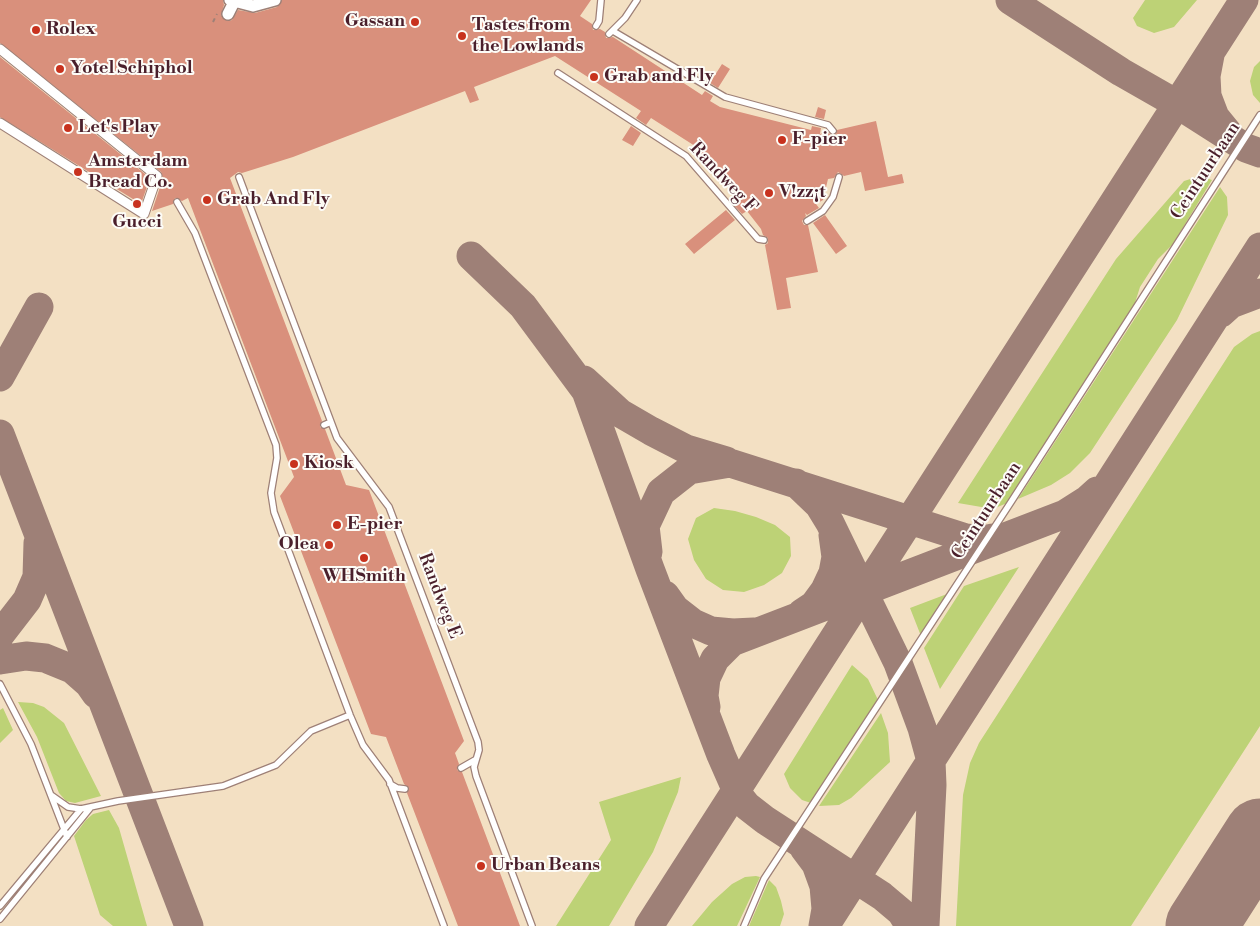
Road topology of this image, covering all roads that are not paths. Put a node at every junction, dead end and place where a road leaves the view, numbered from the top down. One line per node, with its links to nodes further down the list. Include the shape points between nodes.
1 (275, 0): 4 (street, via 253,6)
2 (601, 0): 6 (lane)
3 (637, 0): 11 (lane, via 611,32 725,97 828,125)
4 (233, 1): 5 (street)
5 (228, 14)
6 (596, 26)
7 (0, 49): 10 (street, via 157,176 144,214)
8 (558, 73): 16 (lane, Randweg F, via 686,156 758,239)
9 (1260, 115): 34 (lane, Ceintuurbaan, via 1012,502 764,878)
10 (0, 123)
11 (833, 131)
12 (239, 177): 17 (lane, Randweg E)
13 (839, 177): 15 (lane, via 833,197 823,211)
14 (177, 202): 20 (lane, via 195,233 278,442 271,493 274,512)
15 (807, 221)
16 (764, 240)
17 (331, 422): 18 (lane); 21 (lane, Randweg E, via 337,438 389,507 478,742)
18 (324, 425)
19 (0, 684): 25 (lane, via 31,744)
20 (350, 716): 23 (lane, via 363,745); 26 (lane, via 311,731 276,765 223,786)
21 (475, 760): 22 (lane); 33 (lane, Randweg E, via 476,776)
22 (461, 768)
23 (390, 784): 24 (lane); 32 (lane)
24 (406, 789)
25 (51, 795): 27 (lane, via 68,807); 28 (lane)
26 (92, 807): 27 (lane); 29 (lane)
27 (81, 809): 28 (lane)
28 (64, 828): 29 (lane); 30 (lane)
29 (67, 836): 31 (lane)
30 (0, 906)
31 (0, 919)
32 (444, 926)
33 (532, 926)
34 (744, 926)

